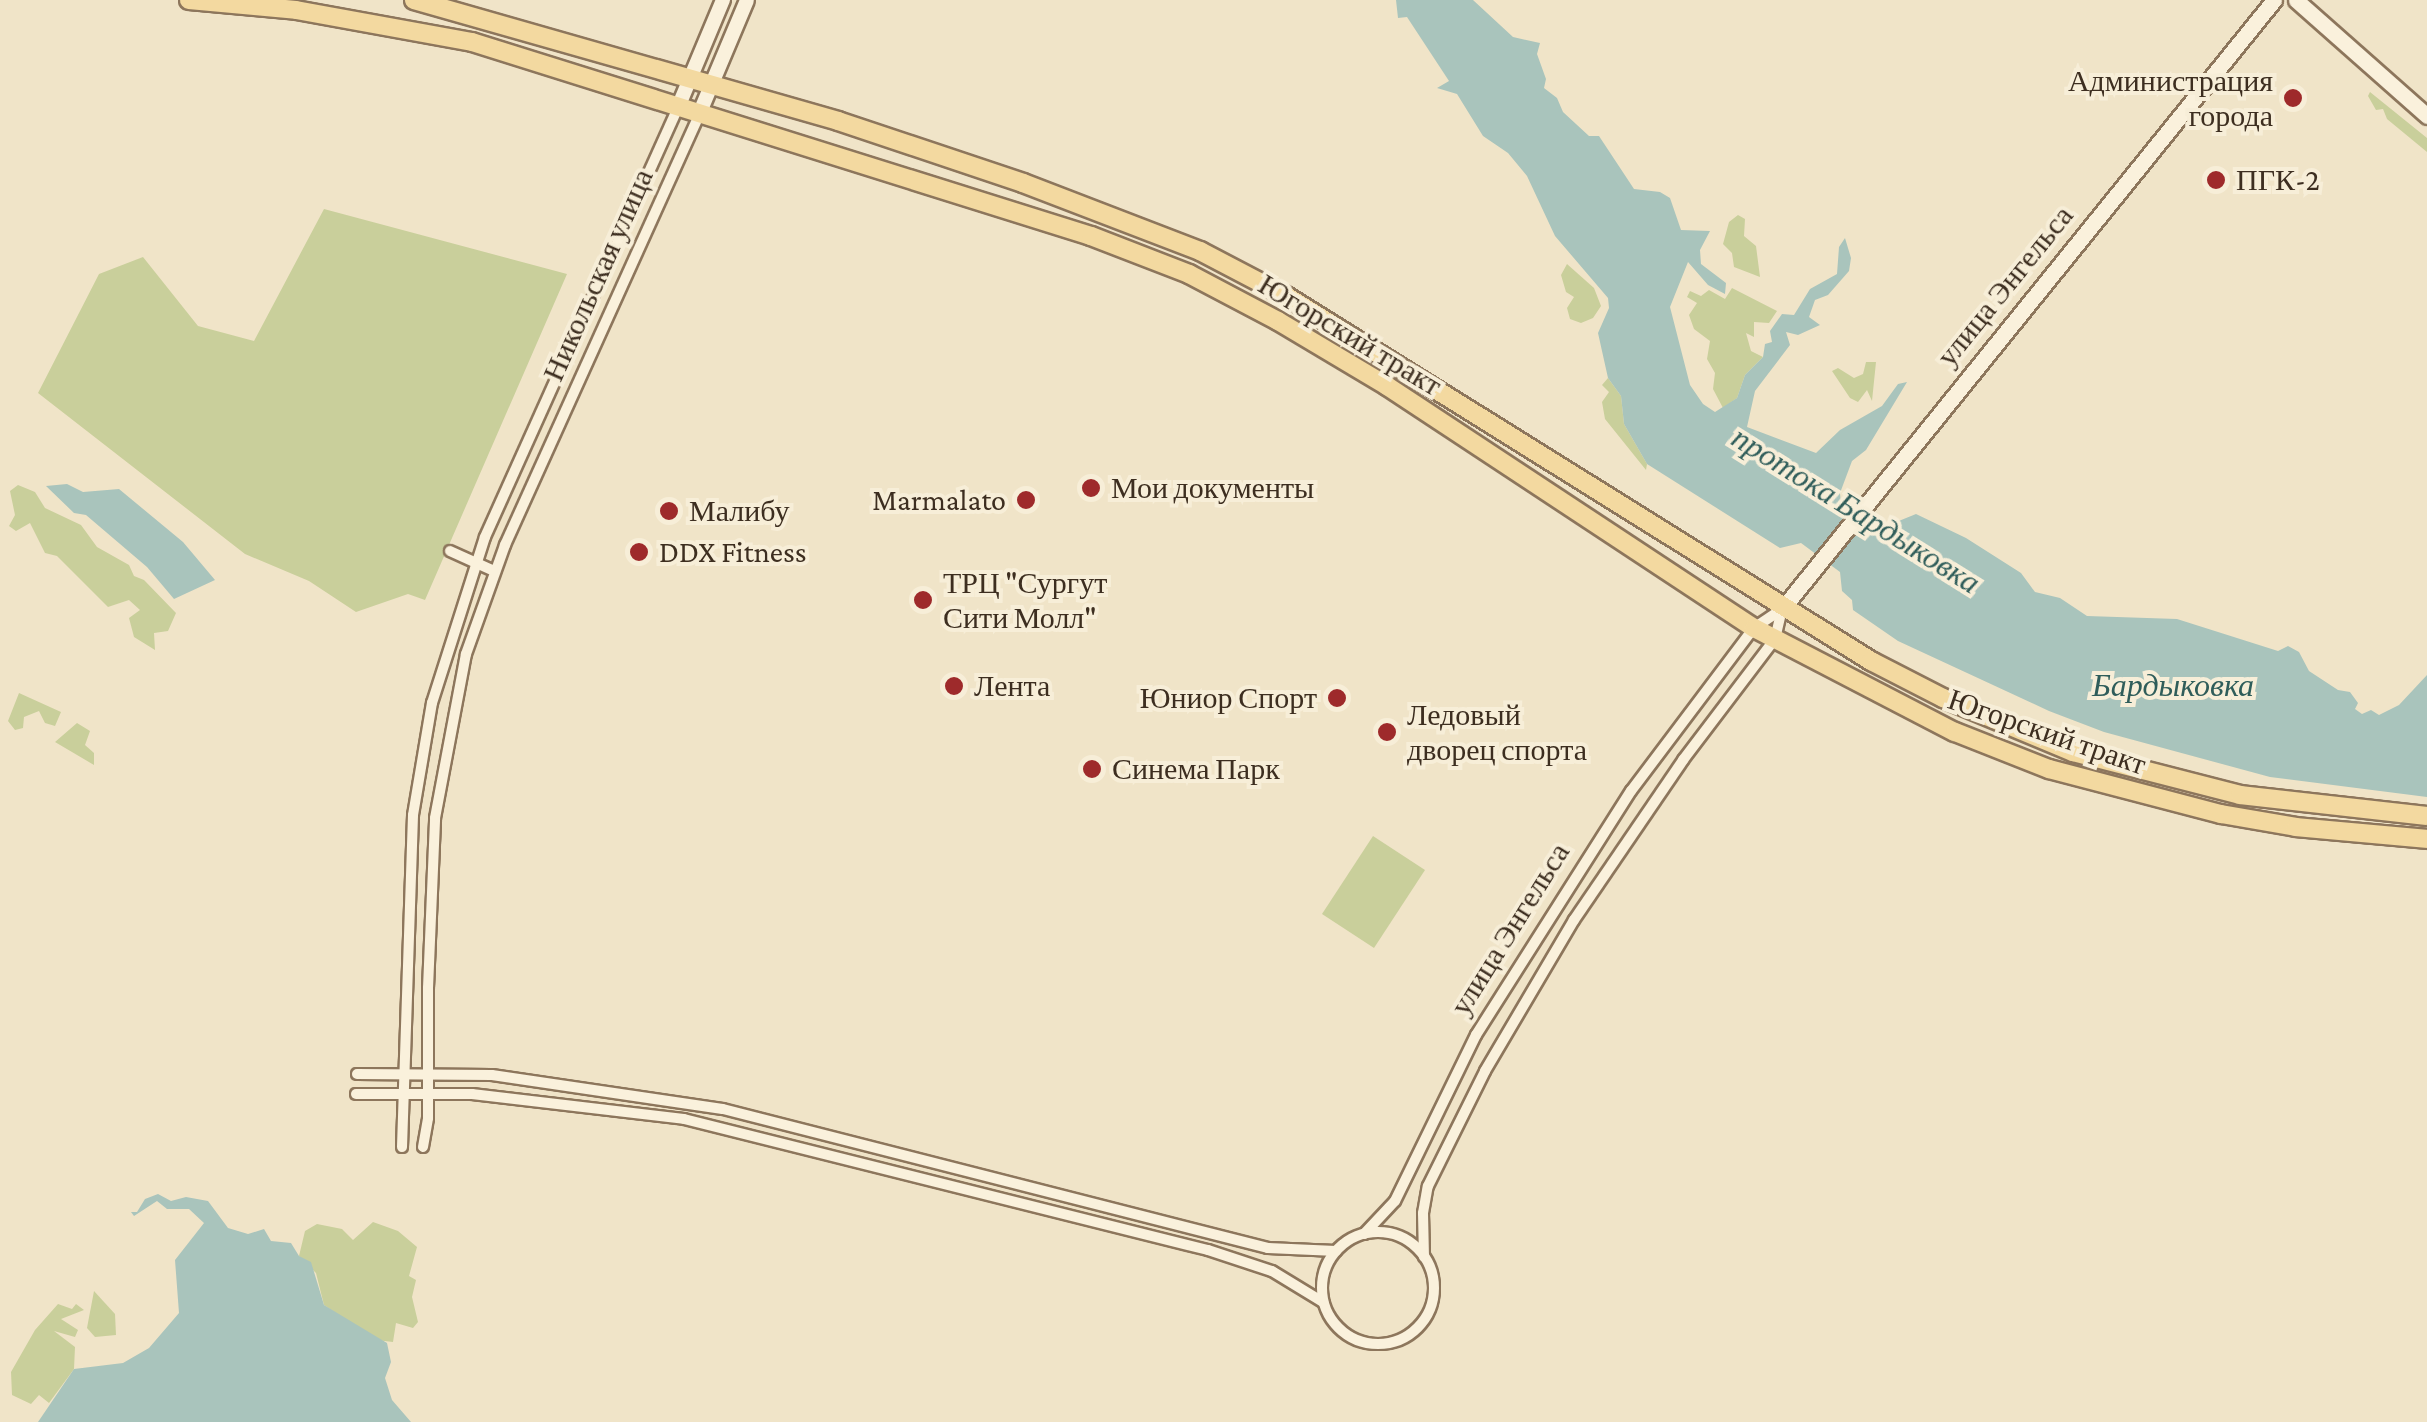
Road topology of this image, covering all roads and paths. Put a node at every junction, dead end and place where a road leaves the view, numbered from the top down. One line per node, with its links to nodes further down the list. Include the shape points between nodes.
1 (189, 0): 9 (main road, Югорский тракт, via 296,10 444,36)
2 (414, 0): 7 (main road, Югорский тракт)
3 (723, 0): 7 (street, Никольская улица)
4 (748, 0): 8 (street, Никольская улица)
5 (2274, 0): 15 (main road, улица Энгельса)
6 (2296, 0): 11 (main road)
7 (690, 78): 8 (main road, Югорский тракт); 9 (street, Никольская улица)
8 (712, 84): 10 (street, Никольская улица); 15 (main road, Югорский тракт, via 1023,183 1200,251 1286,296)
9 (679, 106): 10 (main road, Югорский тракт); 13 (street, Никольская улица)
10 (700, 112): 14 (street, Никольская улица); 16 (main road, Югорский тракт, via 1073,230 1188,274 1386,386)
11 (2427, 116)
12 (450, 552): 13 (street)
13 (475, 562): 14 (street); 22 (street, Никольская улица, via 432,703 413,815)
14 (494, 571): 23 (street, Никольская улица, via 466,654 440,775)
15 (1782, 609): 16 (street, улица Энгельса); 17 (street, улица Энгельса); 18 (main road, Югорский тракт, via 1943,698 2073,752 2240,795)
16 (1754, 628): 17 (main road, Югорский тракт); 20 (street, улица Энгельса, via 1631,791)
17 (1775, 639): 19 (main road, Югорский тракт, via 1908,710 2050,769 2221,814); 21 (street, улица Энгельса, via 1574,920)
18 (2427, 816)
19 (2427, 838)
20 (1470, 1046): 21 (street); 30 (street, улица Энгельса, via 1395,1201)
21 (1494, 1054): 32 (street, улица Энгельса, via 1428,1186)
22 (404, 1073): 23 (street); 24 (street); 26 (street, Никольская улица)
23 (428, 1073): 27 (street, Никольская улица); 31 (street, via 522,1078 723,1109 1268,1248)
24 (357, 1074)
25 (356, 1094): 26 (street)
26 (404, 1094): 27 (street); 29 (street, Никольская улица)
27 (428, 1094): 28 (street, Никольская улица); 33 (street, via 599,1106 776,1139 1208,1250 1272,1271)
28 (423, 1146)
29 (402, 1147)
30 (1364, 1234): 31 (street); 32 (street, via 1394,1234)
31 (1336, 1251): 33 (street, via 1324,1273)
32 (1424, 1257): 33 (street, via 1434,1284 1432,1304 1417,1328 1400,1339 1382,1344 1353,1338 1331,1320)
33 (1323, 1302)

